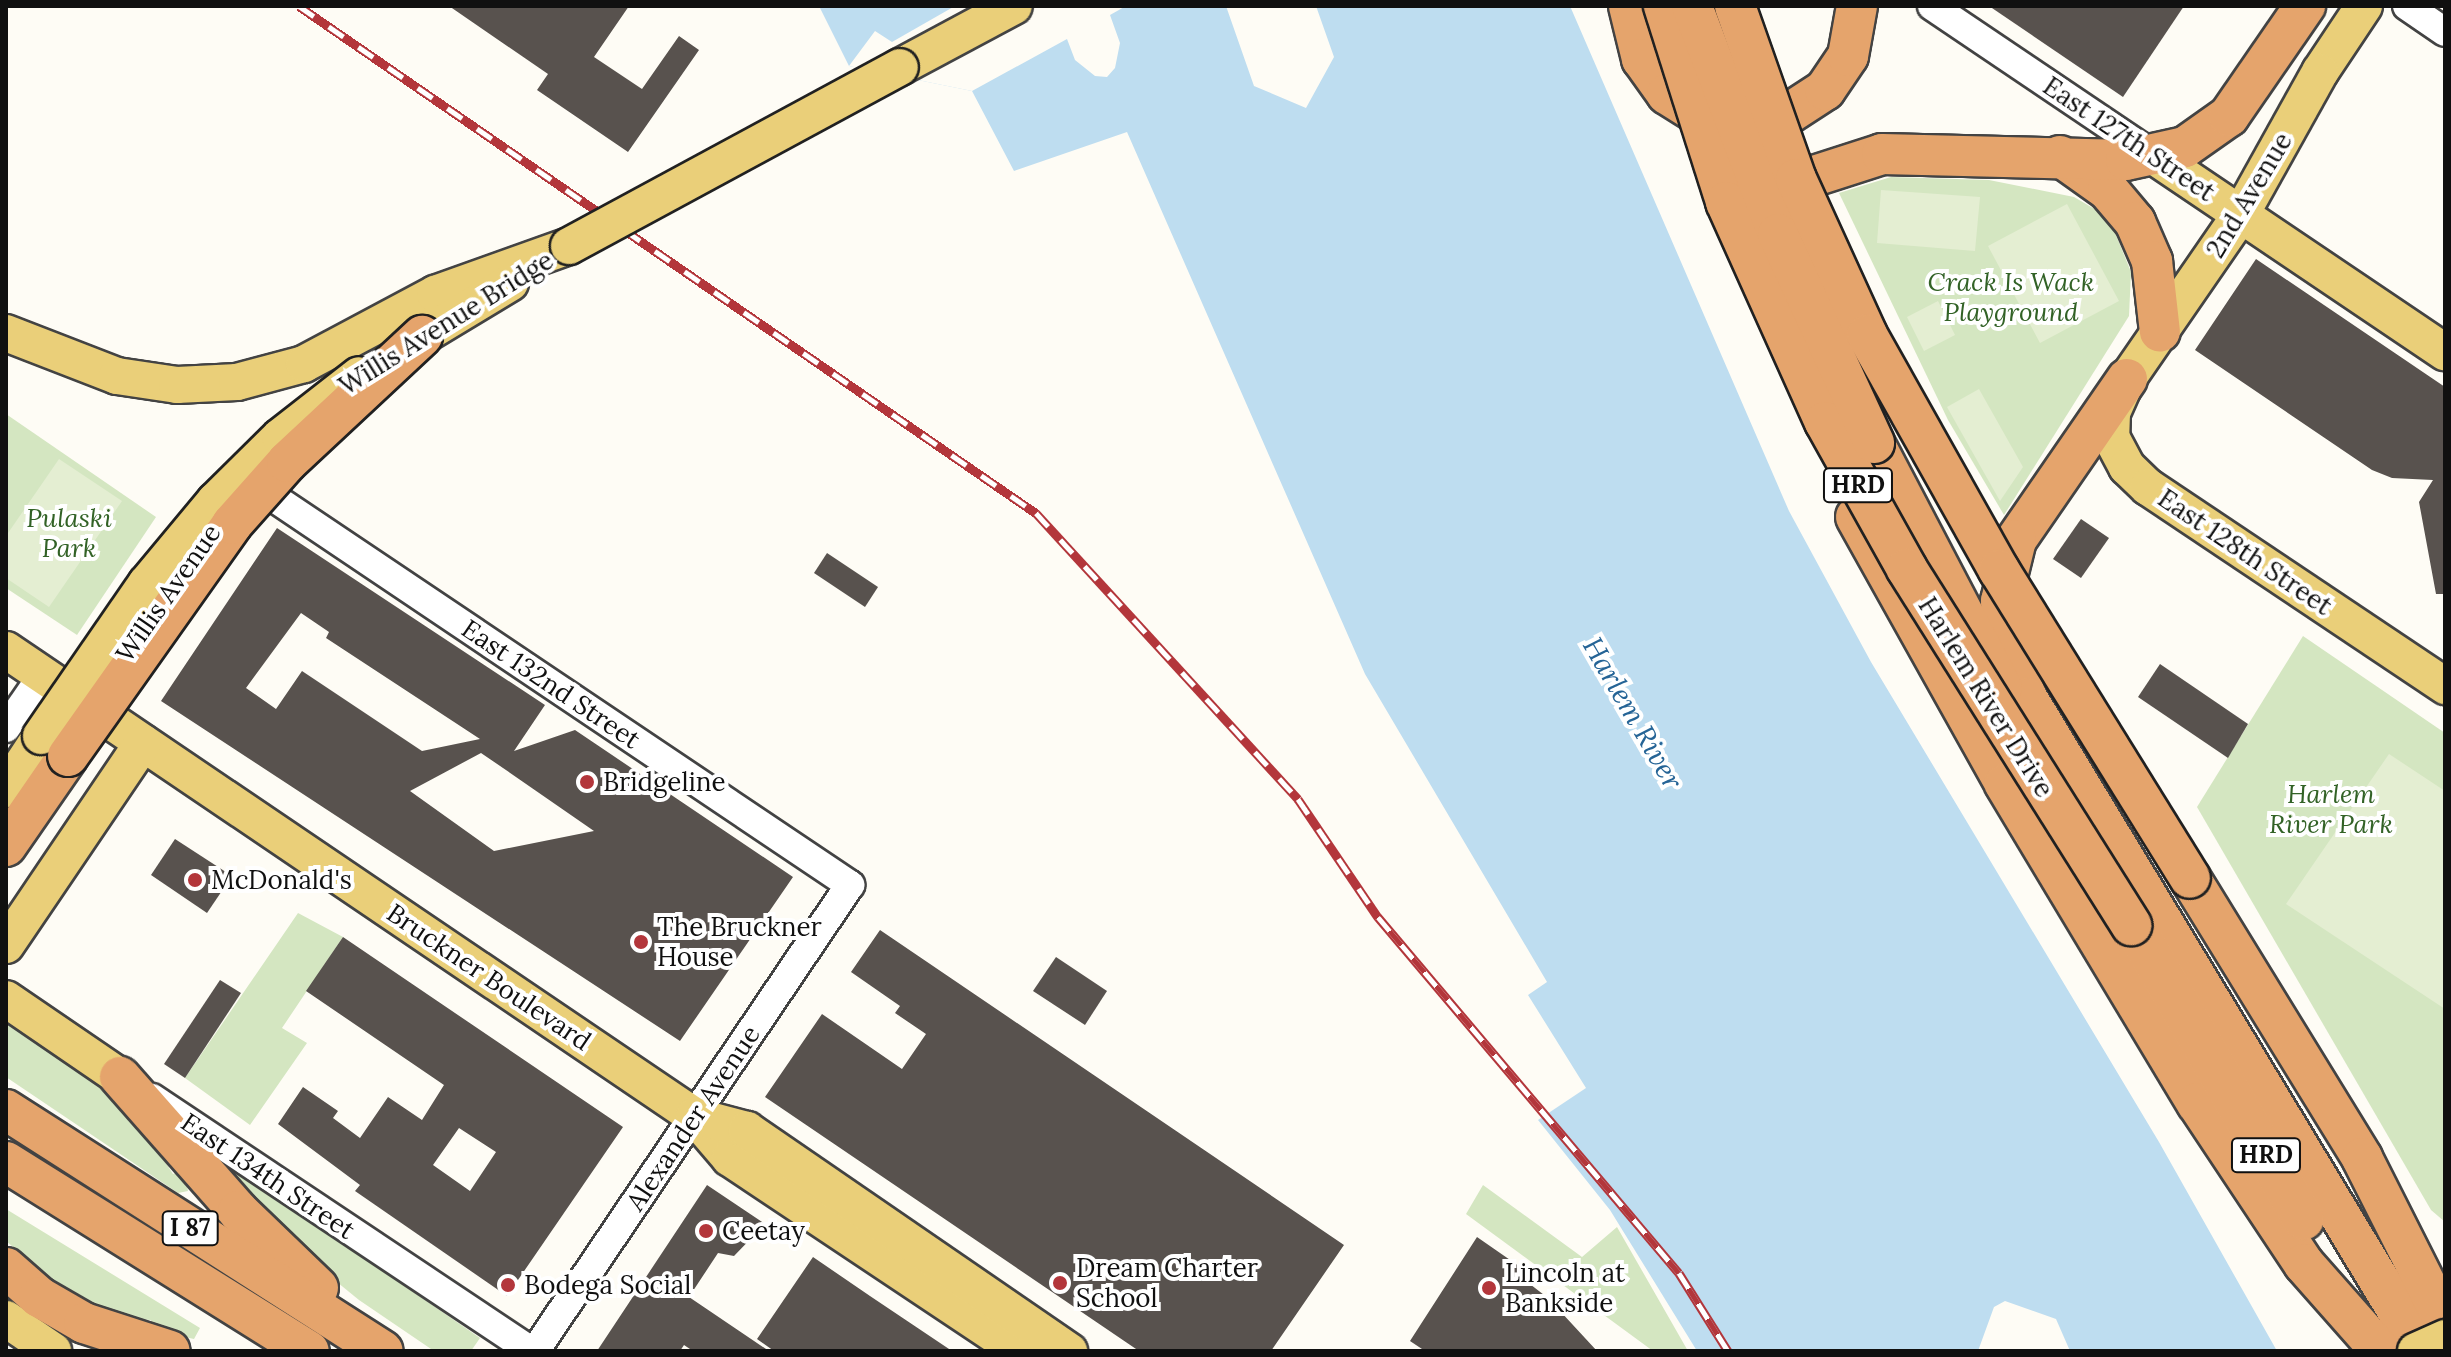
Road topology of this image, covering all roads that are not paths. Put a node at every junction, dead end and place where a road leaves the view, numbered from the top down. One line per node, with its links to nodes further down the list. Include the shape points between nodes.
1 (1014, 6): 15 (main road, Willis Avenue Bridge, bridge)
2 (1629, 6): 6 (highway, via 1642,59 1667,94 1702,116 1744,123 1788,114 1825,90 1848,56)
3 (1664, 6): 32 (highway, Harlem River Drive / HRD, bridge, via 1726,202 1807,387 1907,569)
4 (1692, 6): 32 (highway, bridge, via 1778,234 1848,389 1930,555)
5 (1735, 6): 38 (highway, HRD, bridge, via 1791,166 1867,335 1999,570)
6 (1857, 6)
7 (1932, 6): 13 (street, East 127th Street)
8 (2305, 6): 13 (highway, via 2220,126 2185,147)
9 (2364, 6): 14 (main road, 2nd Avenue, via 2320,72)
10 (2407, 6): 11 (street)
11 (2445, 32)
12 (2060, 156): 13 (highway); 16 (highway, via 2108,190 2135,222 2152,261); 52 (highway, via 1904,151 1862,158 1814,176 1783,203 1767,240 1760,294 1766,328 1809,427 1896,592 2103,951 2304,1264)
13 (2154, 156): 14 (main road, East 127th Street)
14 (2241, 214): 16 (main road, 2nd Avenue); 19 (main road, East 127th Street)
15 (569, 246): 17 (main road, via 435,294 336,349 269,376 177,385 85,367); 18 (main road, Willis Avenue Bridge)
16 (2160, 332): 20 (main road, 2nd Avenue)
17 (6, 333)
18 (422, 336): 28 (highway, bridge, via 287,462)
19 (2445, 352)
20 (2127, 379): 24 (main road, East 128th Street, via 2112,413 2111,437 2138,478); 54 (highway, via 2016,540 2001,601 2008,654 2027,698)
21 (252, 483): 25 (street, Willis Avenue, via 195,550); 31 (street, East 132nd Street)
22 (6, 650): 23 (main road, Bruckner Boulevard)
23 (42, 676): 25 (main road, Bruckner Boulevard); 26 (street)
24 (2445, 686)
25 (88, 707): 27 (main road, Bruckner Boulevard)
26 (6, 728)
27 (143, 743): 33 (main road); 37 (main road, Bruckner Boulevard)
28 (55, 746): 29 (main road); 30 (highway)
29 (6, 789)
30 (6, 846)
31 (850, 885): 37 (street, Alexander Avenue)
32 (2131, 925): 52 (highway, Harlem River Drive / HRD)
33 (6, 945)
34 (6, 999): 35 (main road, East 134th Street)
35 (120, 1077): 45 (highway, via 248,1221); 49 (street, East 134th Street)
36 (6, 1110): 45 (highway, I 87)
37 (694, 1116): 49 (street, Alexander Avenue); 50 (main road, Bruckner Boulevard, via 730,1158); 51 (main road, Bruckner Boulevard, via 747,1130)
38 (2362, 1158): 41 (highway); 43 (highway, HRD)
39 (6, 1162): 48 (highway, I 87)
40 (6, 1268): 47 (highway, via 39,1297 84,1323)
41 (2445, 1277)
42 (6, 1319): 46 (main road)
43 (2445, 1322)
44 (2445, 1338): 53 (main road, bridge)
45 (378, 1348)
46 (53, 1351)
47 (170, 1351)
48 (309, 1351)
49 (533, 1351)
50 (1019, 1351)
51 (1069, 1351)
52 (2381, 1351)
53 (2416, 1351)
54 (2422, 1351)

